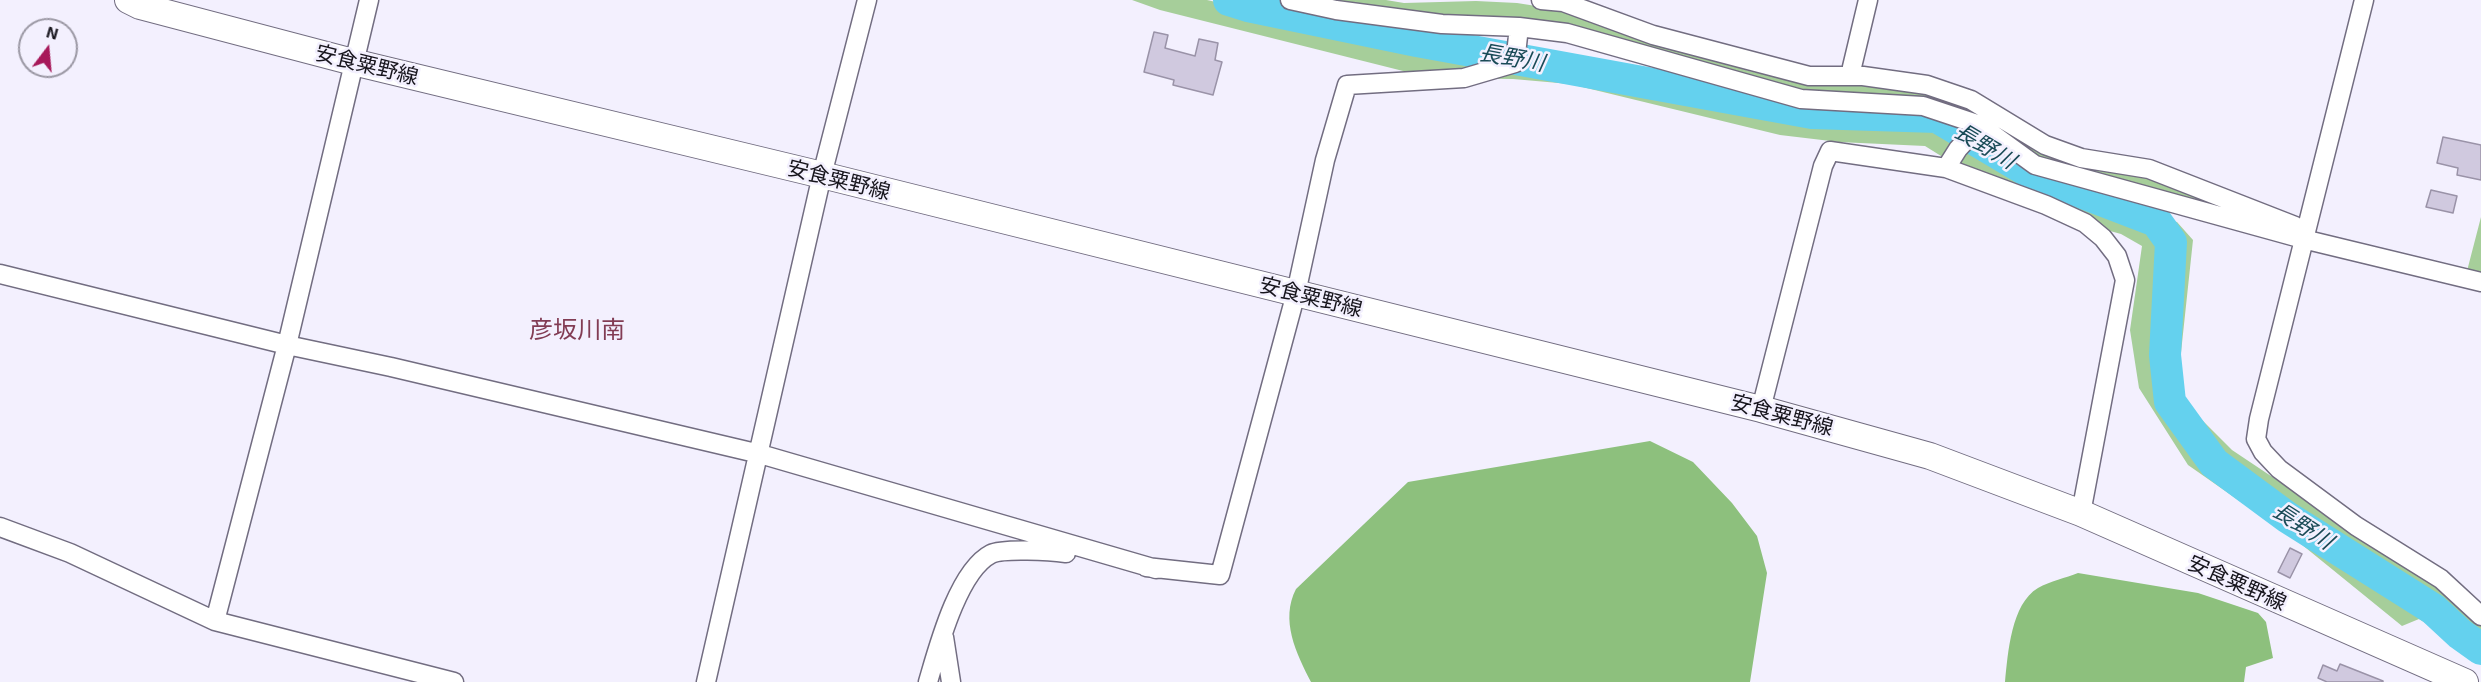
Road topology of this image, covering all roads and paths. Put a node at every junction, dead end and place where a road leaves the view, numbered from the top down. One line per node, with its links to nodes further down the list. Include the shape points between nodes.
1 (128, 0): 9 (main road, 安食粟野線)
2 (369, 0): 9 (street)
3 (867, 0): 13 (street)
4 (1290, 0): 8 (street, via 1442,24)
5 (1541, 0): 14 (street, via 1563,2 1653,35 1809,76 1863,76 1927,85 1971,100 2045,145 2081,158 2149,169)
6 (1869, 0): 10 (street)
7 (2364, 0): 14 (street)
8 (1519, 30): 11 (street, via 1567,33 1801,99 1923,106); 17 (street, via 1515,63 1464,78 1347,84 1325,160)
9 (353, 62): 13 (main road, 安食粟野線); 18 (street)
10 (1852, 67)
11 (1978, 128): 12 (street); 14 (street, via 2035,165)
12 (1946, 168): 19 (street, via 1830,151); 21 (street, via 2085,223 2117,256 2125,280)
13 (822, 175): 17 (main road, 安食粟野線); 20 (street)
14 (2304, 235): 16 (street); 24 (street, via 2256,440 2279,469 2356,526 2441,579)
15 (0, 274): 18 (street)
16 (2481, 282)
17 (1296, 293): 19 (main road, 安食粟野線); 23 (street, via 1220,575)
18 (287, 345): 20 (street); 25 (street)
19 (1761, 409): 21 (main road, 安食粟野線, via 1930,456)
20 (760, 454): 23 (street); 28 (street)
21 (2081, 513): 31 (main road, 安食粟野線)
22 (0, 527): 25 (street, via 70,553)
23 (1156, 569): 26 (street, via 1045,550 992,553 974,570)
24 (2481, 616)
25 (215, 621): 27 (street)
26 (943, 629): 29 (street); 30 (street)
27 (454, 682)
28 (706, 682)
29 (928, 682)
30 (951, 682)
31 (2465, 682)

